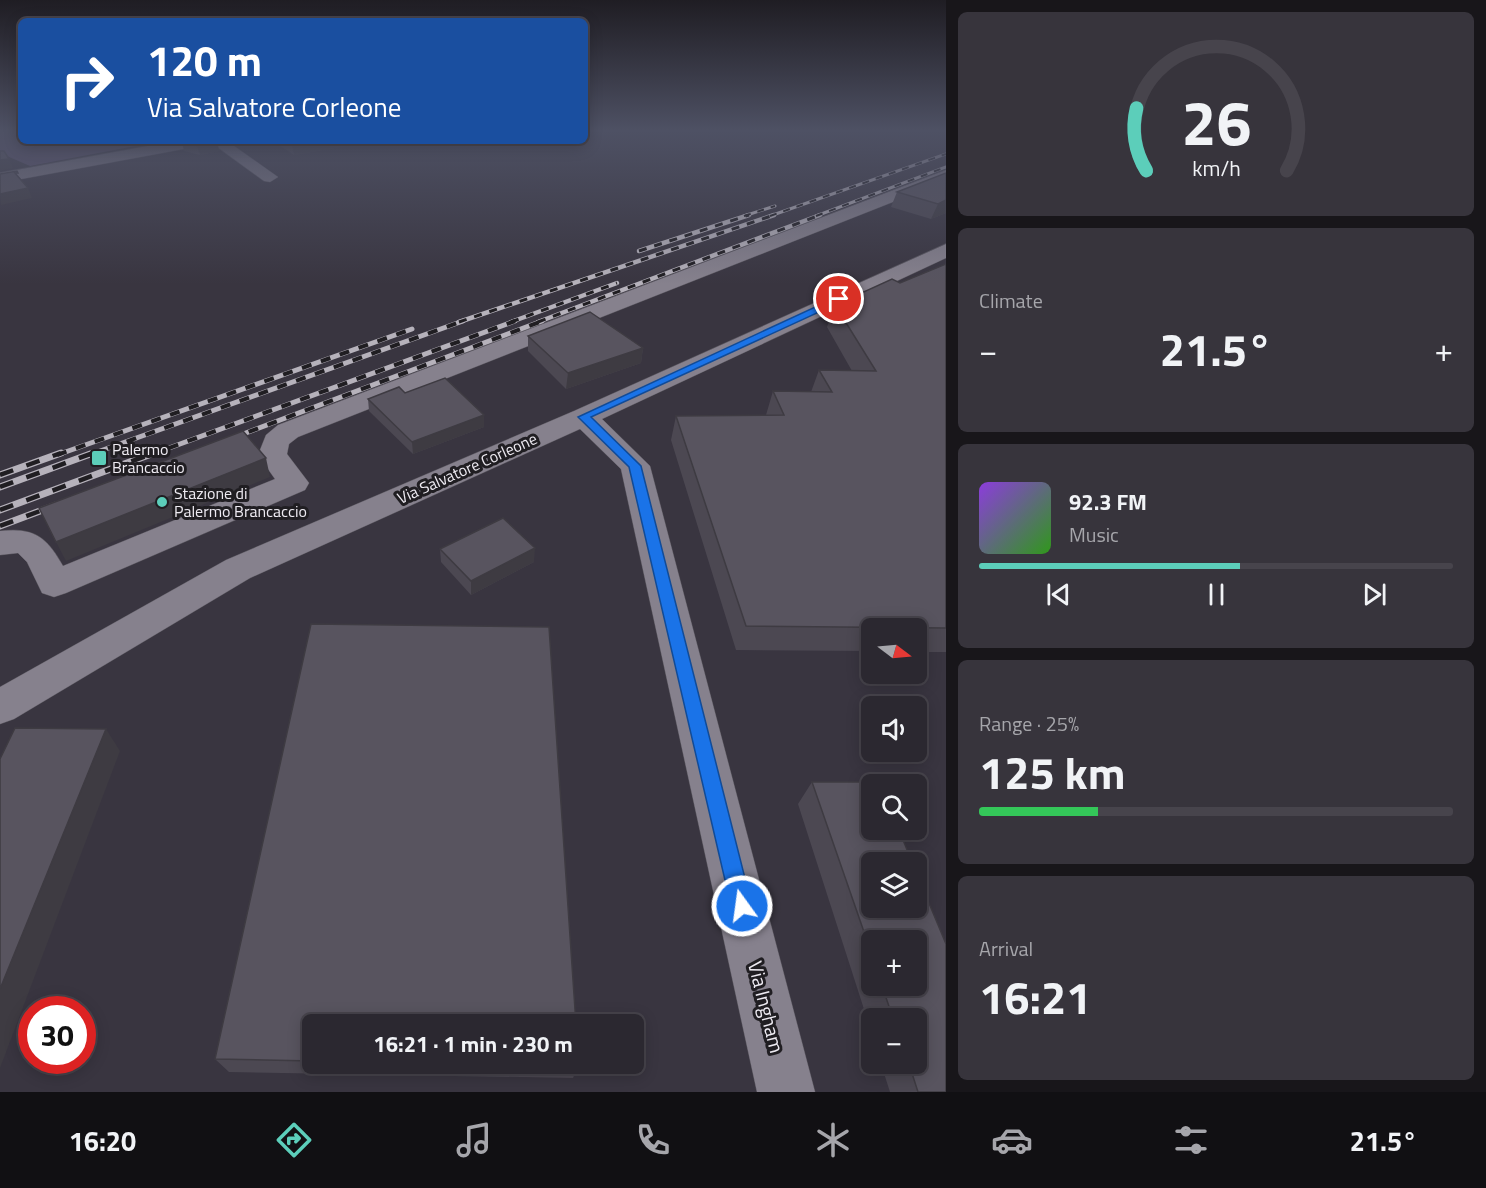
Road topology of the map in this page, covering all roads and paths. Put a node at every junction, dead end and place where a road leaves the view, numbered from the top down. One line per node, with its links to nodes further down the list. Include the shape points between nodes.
1 (928, 182): 4 (street, via 288,431 276,441 272,455 294,483 54,584 29,543)
2 (946, 250): 3 (street, Via Salvatore Corleone)
3 (584, 417): 5 (street, Via Salvatore Corleone, via 238,569); 6 (street, Via Ingham, via 635,466)
4 (0, 543)
5 (0, 707)
6 (786, 1092)

